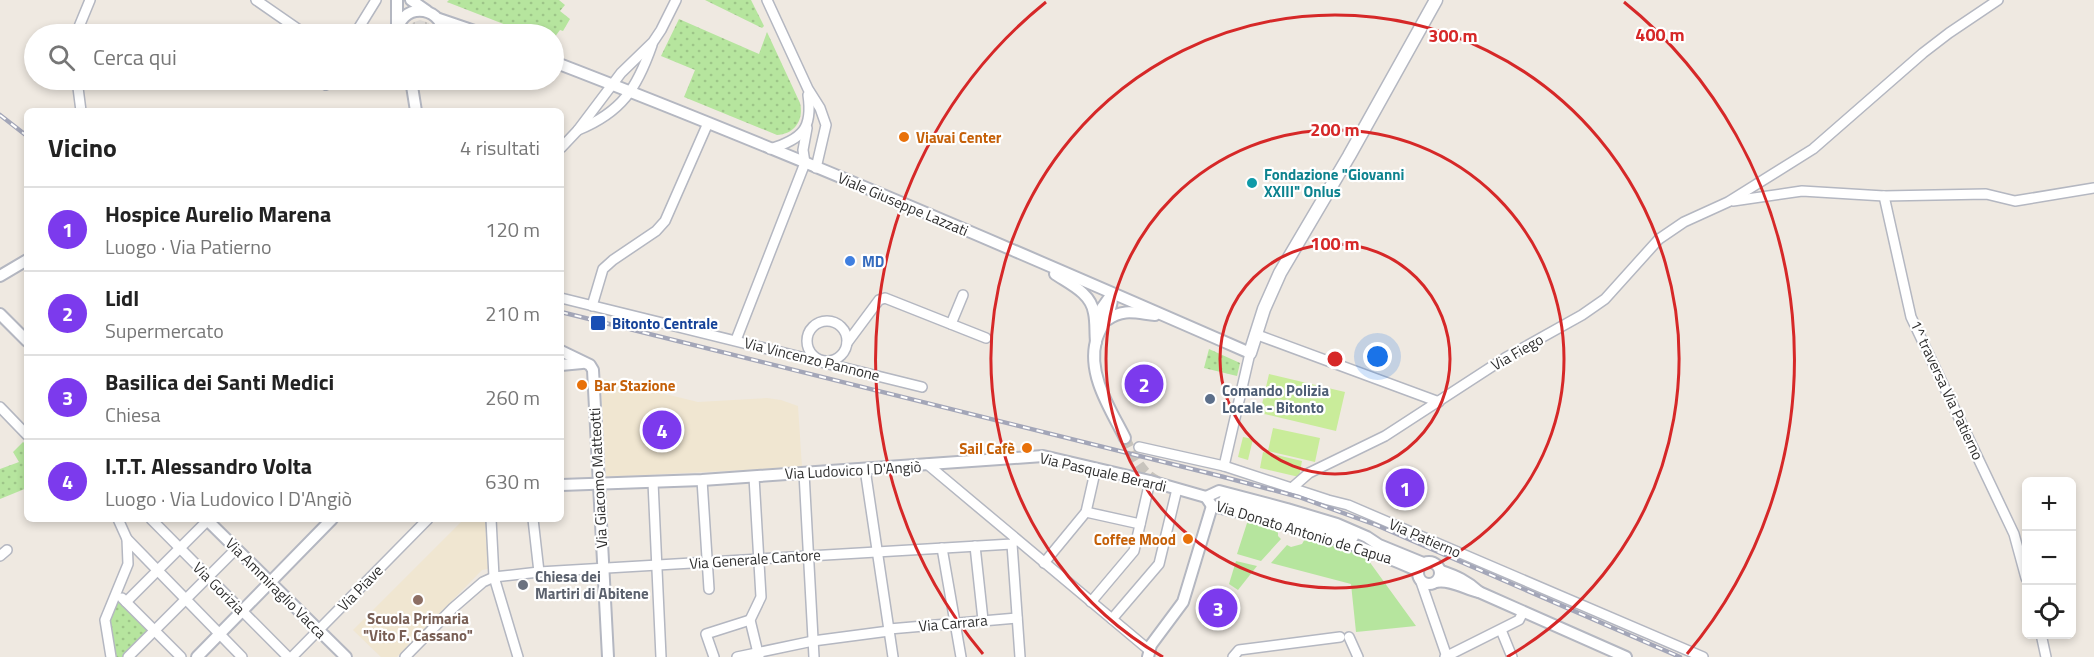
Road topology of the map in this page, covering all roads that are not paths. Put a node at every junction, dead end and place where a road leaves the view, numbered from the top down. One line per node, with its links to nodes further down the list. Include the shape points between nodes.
1 (90, 0): 12 (street)
2 (256, 0): 13 (street)
3 (376, 0): 14 (street)
4 (397, 0): 15 (street)
5 (411, 0): 10 (street)
6 (676, 0): 19 (street)
7 (767, 0): 22 (street)
8 (1436, 0): 48 (main road, via 1280,273)
9 (1998, 0): 36 (street, via 1923,53 1813,149)
10 (427, 11): 11 (street); 16 (street, via 412,12)
11 (439, 19): 17 (street); 18 (street)
12 (80, 24)
13 (291, 24)
14 (362, 24)
15 (397, 24)
16 (401, 24)
17 (442, 24)
18 (451, 24)
19 (653, 42): 21 (street); 25 (street, via 644,69)
20 (564, 66): 21 (street, Viale Giuseppe Lazzati)
21 (611, 84): 25 (street, Viale Giuseppe Lazzati); 30 (street)
22 (808, 89): 29 (street); 33 (street, via 826,125)
23 (78, 90): 26 (street)
24 (414, 90): 27 (street)
25 (630, 91): 28 (street, Viale Giuseppe Lazzati); 30 (street, via 608,114)
26 (81, 108)
27 (416, 108)
28 (708, 123): 32 (street, Viale Giuseppe Lazzati); 43 (street, via 665,221 603,269)
29 (807, 128): 32 (street, via 796,138); 33 (street, via 803,150)
30 (578, 130): 31 (street)
31 (564, 145)
32 (770, 149): 33 (street, Viale Giuseppe Lazzati)
33 (810, 165): 37 (street, Viale Giuseppe Lazzati); 51 (street)
34 (2094, 188): 35 (street, via 2015,201 1986,194)
35 (1884, 196): 36 (street, via 1802,191); 102 (street, 1^ traversa Via Patierno, via 1911,317 2014,534)
36 (1728, 202): 60 (street, Via Fiego, via 1684,222 1659,239 1605,299 1582,315 1505,358)
37 (1034, 259): 41 (street, Viale Giuseppe Lazzati); 52 (street, via 1090,301)
38 (24, 262): 39 (street)
39 (0, 276)
40 (963, 294): 47 (street)
41 (1113, 294): 45 (street, Viale Giuseppe Lazzati); 46 (street, via 1113,305); 52 (street, via 1098,318)
42 (564, 299): 43 (street, Via Vincenzo Pannone)
43 (592, 306): 51 (street, Via Vincenzo Pannone)
44 (0, 314): 49 (street)
45 (1164, 315): 46 (street, via 1123,312); 55 (street, Viale Giuseppe Lazzati)
46 (1105, 321): 52 (street)
47 (951, 324): 50 (street); 53 (street, via 885,298 879,300)
48 (1255, 334): 55 (main road); 60 (street)
49 (24, 338)
50 (987, 338)
51 (736, 340): 56 (street, Via Vincenzo Pannone)
52 (1096, 342): 63 (street, via 1097,377)
53 (847, 343): 56 (street, via 837,359); 56 (street, via 840,326 829,321 811,328 807,341 811,354)
54 (564, 353): 58 (street)
55 (1250, 353): 66 (street)
56 (823, 361): 59 (street, Via Vincenzo Pannone)
57 (564, 365): 58 (street)
58 (589, 366): 74 (street, Via Giacomo Matteotti)
59 (922, 387)
60 (1438, 402): 76 (street, Via Fiego, via 1385,436 1309,473)
61 (2, 414): 62 (street)
62 (24, 432)
63 (1125, 438)
64 (1139, 447): 66 (street, Via Patierno)
65 (927, 464): 67 (street, Via Ludovico I D'Angiò); 68 (street, Via Pasquale Berardi, via 1043,456); 91 (street, Via Ludovico I D'Angiò)
66 (1224, 466): 76 (street, Via Patierno)
67 (865, 468): 69 (street, Via Ludovico I D'Angiò); 97 (street)
68 (1096, 468): 73 (street, Via Pasquale Berardi); 80 (street)
69 (804, 472): 70 (street, Via Ludovico I D'Angiò); 98 (street)
70 (754, 477): 71 (street, Via Ludovico I D'Angiò); 99 (street)
71 (702, 480): 72 (street, Via Ludovico I D'Angiò); 100 (street)
72 (653, 482): 74 (street, Via Ludovico I D'Angiò); 103 (street)
73 (1150, 482): 77 (street, Via Pasquale Berardi); 89 (street)
74 (599, 484): 75 (street, Via Ludovico I D'Angiò); 104 (street, Via Giacomo Matteotti)
75 (564, 486)
76 (1293, 488): 156 (street, Via Patierno, via 1348,505)
77 (1176, 489): 79 (street, Via Pasquale Berardi); 120 (street, via 1159,564)
78 (1224, 500): 96 (street)
79 (1209, 502): 96 (street, Via Donato Antonio de Capua); 96 (street, Via Donato Antonio de Capua, via 1220,491 1287,509 1367,537); 132 (street, via 1183,602)
80 (1086, 512): 89 (street); 101 (street)
81 (119, 522): 90 (street)
82 (154, 522): 93 (street, Via Gorizia)
83 (204, 522): 93 (street)
84 (210, 522): 95 (street, Via Ammiraglio Vacca)
85 (329, 522): 111 (street)
86 (425, 522): 127 (street, Via Piave)
87 (491, 522): 110 (street)
88 (533, 522): 107 (street)
89 (1140, 524): 116 (street, via 1134,551)
90 (127, 539): 105 (street); 113 (street, via 128,564)
91 (1014, 541): 92 (street, Via Generale Cantore); 101 (street, Via Ludovico I D'Angiò); 119 (street)
92 (975, 546): 94 (street, Via Generale Cantore); 122 (street)
93 (180, 548): 105 (street); 109 (street, Via Gorizia)
94 (942, 548): 97 (street, Via Generale Cantore); 123 (street)
95 (236, 549): 109 (street); 111 (street, Via Ammiraglio Vacca)
96 (1381, 550): 106 (street, Via Donato Antonio de Capua)
97 (877, 552): 98 (street, Via Generale Cantore); 124 (street)
98 (809, 556): 99 (street, Via Generale Cantore); 130 (street)
99 (758, 560): 100 (street, Via Generale Cantore); 121 (street, via 761,597)
100 (708, 562): 103 (street, Via Generale Cantore); 112 (street)
101 (1044, 563): 116 (street, Via Ludovico I D'Angiò)
102 (2022, 563)
103 (657, 566): 104 (street, Via Generale Cantore); 145 (street)
104 (603, 568): 107 (street, Via Generale Cantore); 144 (street, Via Giacomo Matteotti)
105 (157, 571): 114 (street); 115 (street)
106 (1420, 571): 108 (street, Via Donato Antonio de Capua, via 1430,584); 108 (street, Via Donato Antonio de Capua, via 1434,562); 153 (street)
107 (539, 572): 110 (street, Via Generale Cantore)
108 (1439, 576): 118 (street, Via Donato Antonio de Capua, via 1453,575)
109 (208, 577): 114 (street); 117 (street, Via Gorizia)
110 (494, 577): 142 (street, via 476,586); 143 (street)
111 (269, 582): 117 (street); 127 (street, Via Ammiraglio Vacca)
112 (709, 589)
113 (117, 592): 115 (street); 135 (street, via 105,620)
114 (185, 600): 126 (street); 128 (street)
115 (126, 602): 126 (street)
116 (1091, 602): 120 (street, Via Ludovico I D'Angiò)
117 (242, 610): 128 (street); 140 (street, Via Gorizia)
118 (1523, 612): 125 (street, via 1520,620); 133 (street, Via Donato Antonio de Capua)
119 (1017, 618): 122 (street, Via Carrara); 151 (street)
120 (1112, 619): 132 (street, Via Ludovico I D'Angiò)
121 (750, 620): 131 (street); 146 (street, via 706,634)
122 (983, 620): 123 (street, Via Carrara)
123 (956, 622): 124 (street, Via Carrara); 150 (street)
124 (889, 630): 130 (street, Via Carrara); 149 (street)
125 (1501, 630): 153 (street); 154 (street)
126 (155, 631): 136 (street); 137 (street)
127 (319, 631): 140 (street, Via Piave); 141 (street, Via Ammiraglio Vacca)
128 (219, 634): 138 (street); 139 (street)
129 (2042, 639): 157 (street)
130 (813, 641): 131 (street, Via Carrara); 148 (street)
131 (758, 654): 147 (street, Via Carrara)
132 (1148, 654)
133 (1609, 654): 155 (street, Via Donato Antonio de Capua)
134 (1239, 655): 152 (street, via 1344,637)
135 (111, 657)
136 (128, 657)
137 (181, 657)
138 (197, 657)
139 (242, 657)
140 (290, 657)
141 (346, 657)
142 (405, 657)
143 (518, 657)
144 (608, 657)
145 (661, 657)
146 (714, 657)
147 (737, 657)
148 (814, 657)
149 (893, 657)
150 (961, 657)
151 (1020, 657)
152 (1358, 657)
153 (1446, 657)
154 (1512, 657)
155 (1626, 657)
156 (1703, 657)
157 (2046, 657)

